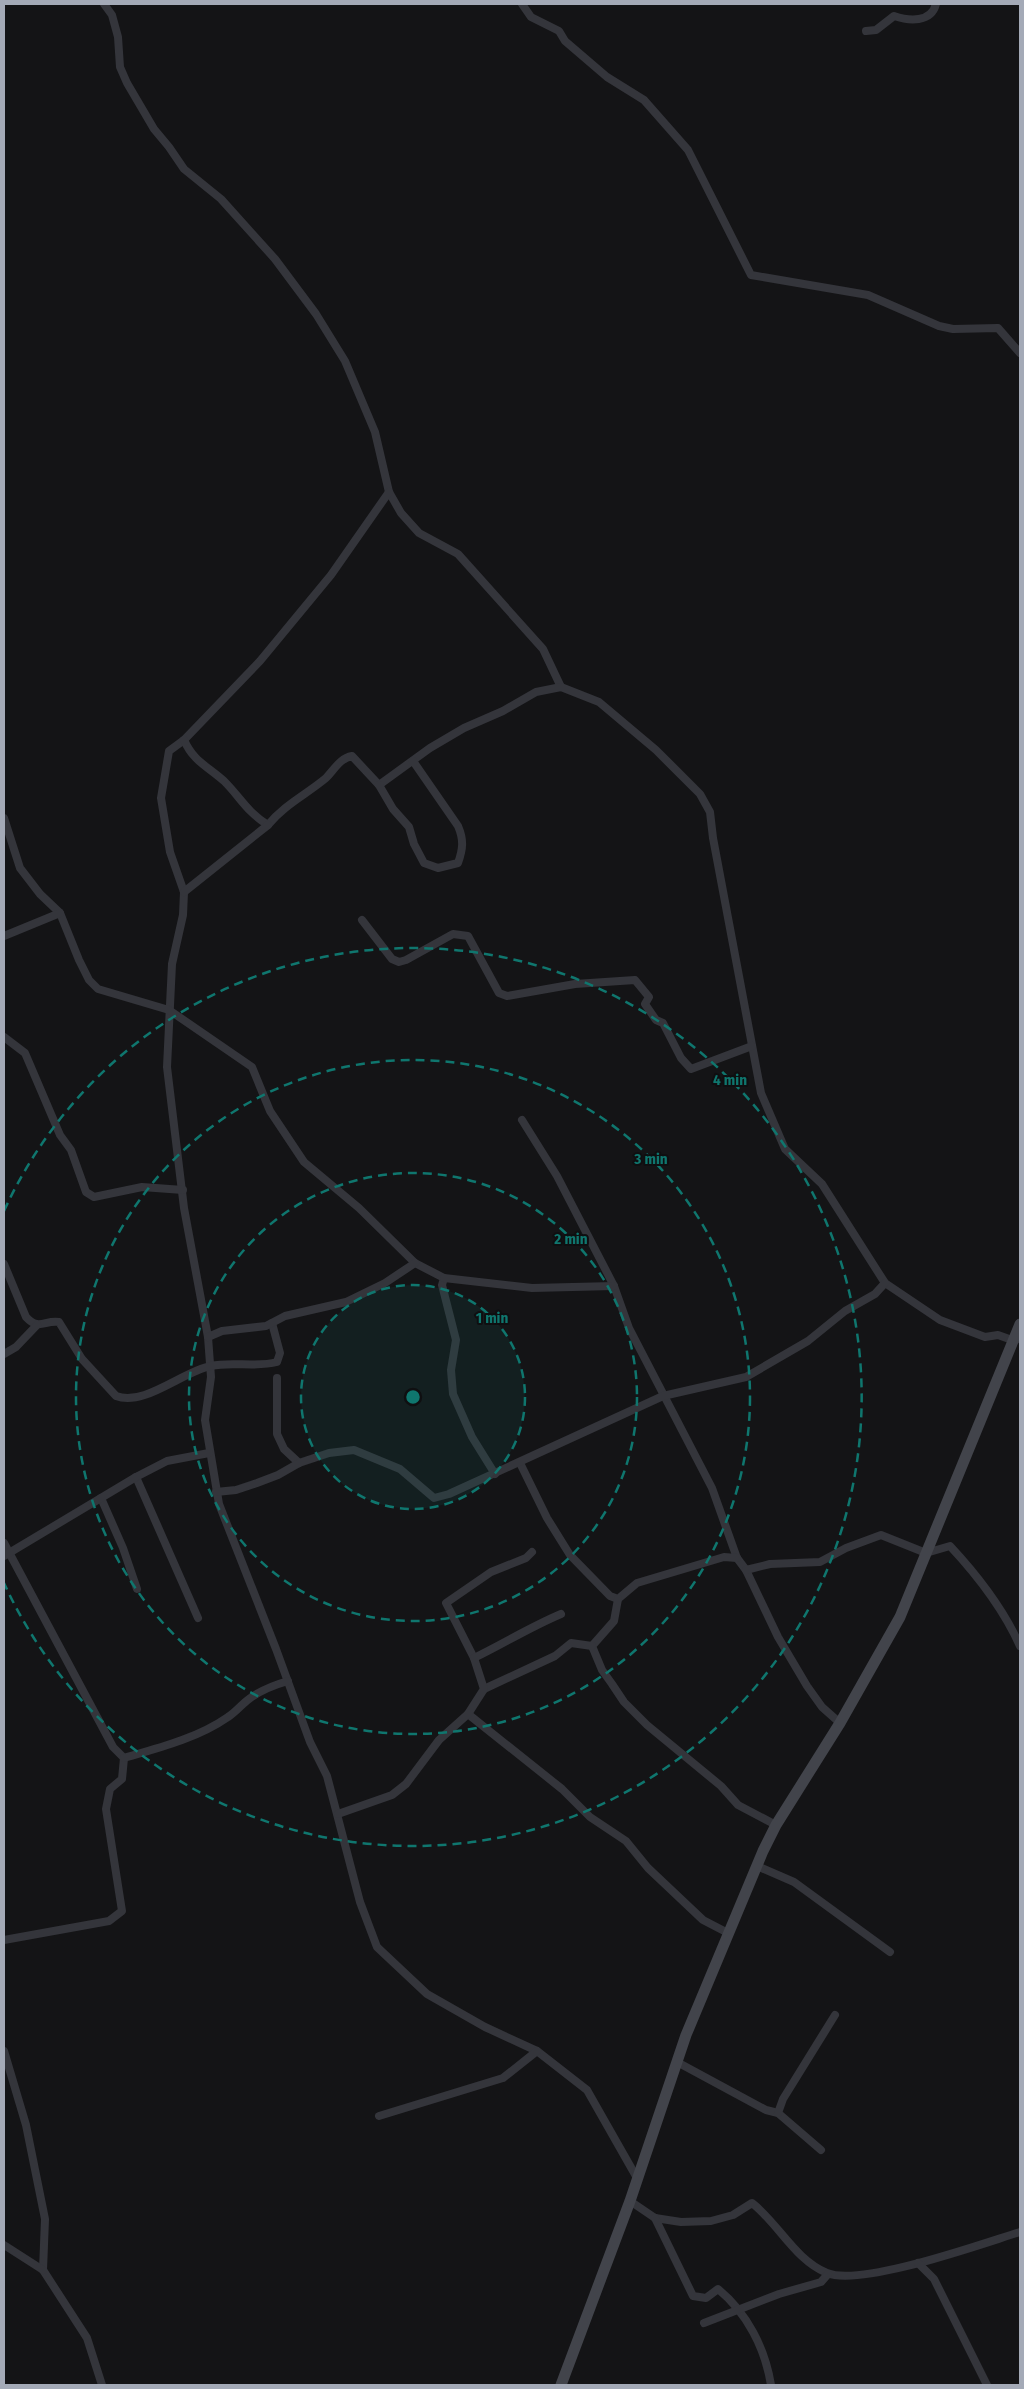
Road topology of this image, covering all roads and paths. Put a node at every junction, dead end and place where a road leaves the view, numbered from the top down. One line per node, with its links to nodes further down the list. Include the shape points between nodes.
1 (104, 4): 6 (street, via 112,15 118,37 120,67 154,130 184,169 221,199 263,245 316,314 345,361 375,432)
2 (522, 4): 5 (street, via 531,18 560,31 565,41 584,58 644,100 688,150 751,275 868,294 953,329 998,328)
3 (936, 4): 4 (street, via 931,12 915,21 894,16 876,30)
4 (866, 31)
5 (1020, 353)
6 (390, 492): 7 (street, via 401,513 419,532 458,554 543,649); 8 (street, via 331,575 260,661)
7 (561, 687): 9 (street, via 536,692 464,728); 19 (street, via 599,702 656,750 700,794 710,812)
8 (184, 740): 12 (street, via 191,754 225,782 252,815); 13 (street, via 169,751 160,798 170,852)
9 (413, 761): 10 (street); 10 (street, via 460,831 463,849 458,863 438,868 424,862 409,827 393,809)
10 (379, 785): 12 (street, via 352,756 345,757 326,778 276,814)
11 (4, 818): 14 (street, via 20,868)
12 (268, 825): 13 (street)
13 (184, 892): 17 (street, via 183,915 172,964)
14 (60, 913): 16 (street); 17 (street, via 89,980 98,989)
15 (362, 920): 19 (street, via 392,959 398,962 453,934 468,936 499,993 507,996 575,984 635,980 649,997 646,1004 656,1020 663,1023 681,1058 691,1069)
16 (4, 936)
17 (169, 1010): 21 (street, via 167,1066); 22 (street, via 252,1067 270,1111 304,1162 359,1208)
18 (4, 1037): 21 (street, via 25,1053 60,1135 71,1150 86,1192 94,1197 142,1187)
19 (752, 1046): 25 (street, via 762,1093 785,1149 822,1184)
20 (522, 1120): 26 (street, via 557,1176)
21 (183, 1190): 30 (street)
22 (415, 1263): 24 (street); 27 (street, via 385,1283 346,1302 285,1316)
23 (4, 1264): 29 (street, via 26,1317)
24 (444, 1278): 26 (street, via 532,1288); 39 (street, via 442,1285 456,1340 451,1370 452,1394 472,1437)
25 (885, 1284): 31 (street, via 940,1320 985,1337 998,1335); 35 (street, via 808,1341 746,1377)
26 (614, 1286): 35 (street, via 629,1328)
27 (272, 1323): 30 (street); 33 (street, via 280,1353 277,1362 263,1366)
28 (1020, 1324): 31 (main road)
29 (37, 1325): 32 (street, via 16,1347); 33 (street, via 59,1322 82,1359 116,1396 123,1399 142,1396)
30 (208, 1337): 33 (street)
31 (1016, 1340): 43 (main road)
32 (4, 1354)
33 (211, 1366): 36 (street, via 206,1420)
34 (277, 1378): 37 (street, via 277,1434 284,1449)
35 (663, 1396): 38 (street); 49 (street, via 712,1488)
36 (210, 1453): 40 (street, via 167,1461); 41 (street)
37 (299, 1462): 39 (street, via 354,1450 400,1469 434,1498); 41 (street, via 258,1483)
38 (520, 1462): 39 (street); 52 (street, via 547,1518 570,1555 610,1596)
39 (495, 1474)
40 (136, 1477): 42 (street); 54 (street)
41 (216, 1492): 58 (street)
42 (101, 1498): 48 (street); 51 (street)
43 (932, 1538): 45 (street); 47 (main road)
44 (4, 1543): 48 (street)
45 (950, 1546): 47 (street); 56 (street, via 994,1599)
46 (532, 1552): 57 (street, via 526,1558 491,1572 446,1604)
47 (926, 1553): 50 (street, via 881,1535 820,1562 770,1564); 61 (main road, via 900,1617)
48 (6, 1554): 62 (street, via 113,1748)
49 (737, 1558): 50 (street); 52 (street, via 724,1557 637,1583)
50 (746, 1570): 61 (street, via 797,1670 822,1707)
51 (137, 1588)
52 (618, 1599): 55 (street, via 614,1621)
53 (560, 1614): 57 (street)
54 (198, 1618)
55 (592, 1646): 59 (street, via 571,1643 555,1656); 64 (street, via 602,1670 624,1702 647,1725 721,1786 738,1805)
56 (1020, 1646)
57 (474, 1658): 59 (street)
58 (288, 1681): 62 (street, via 267,1687 228,1717 205,1729 172,1744); 63 (street, via 310,1742 328,1776)
59 (484, 1689): 60 (street)
60 (468, 1714): 63 (street, via 439,1740 406,1784 392,1794); 66 (street, via 562,1789 590,1817 626,1841 648,1868 703,1920)
61 (840, 1723): 64 (main road)
62 (124, 1758): 67 (street, via 122,1779 110,1789 106,1809 122,1911 109,1921)
63 (338, 1814): 71 (street, via 360,1902 377,1947 427,1994 485,2027)
64 (776, 1825): 65 (main road)
65 (757, 1866): 66 (main road); 68 (street, via 794,1882)
66 (728, 1933): 72 (main road)
67 (4, 1940)
68 (890, 1952)
69 (835, 2015): 73 (street, via 783,2099)
70 (4, 2051): 82 (street, via 26,2125 45,2219)
71 (537, 2051): 74 (street, via 503,2078); 76 (street, via 588,2090)
72 (677, 2062): 73 (street, via 766,2110); 76 (main road)
73 (778, 2113): 75 (street)
74 (379, 2116)
75 (820, 2150)
76 (637, 2178): 77 (main road)
77 (630, 2200): 78 (street); 87 (main road)
78 (655, 2218): 83 (street, via 681,2222 711,2221 732,2215 752,2203 809,2262); 84 (street, via 693,2296 706,2298 718,2288)
79 (1020, 2232): 81 (street)
80 (4, 2245): 82 (street)
81 (918, 2263): 83 (street, via 859,2276); 89 (street, via 934,2278)
82 (43, 2270): 86 (street, via 87,2338)
83 (828, 2274): 84 (street, via 821,2282)
84 (738, 2310): 85 (street); 88 (street, via 754,2332)
85 (704, 2323)
86 (102, 2385)
87 (561, 2385)
88 (770, 2385)
89 (987, 2385)

